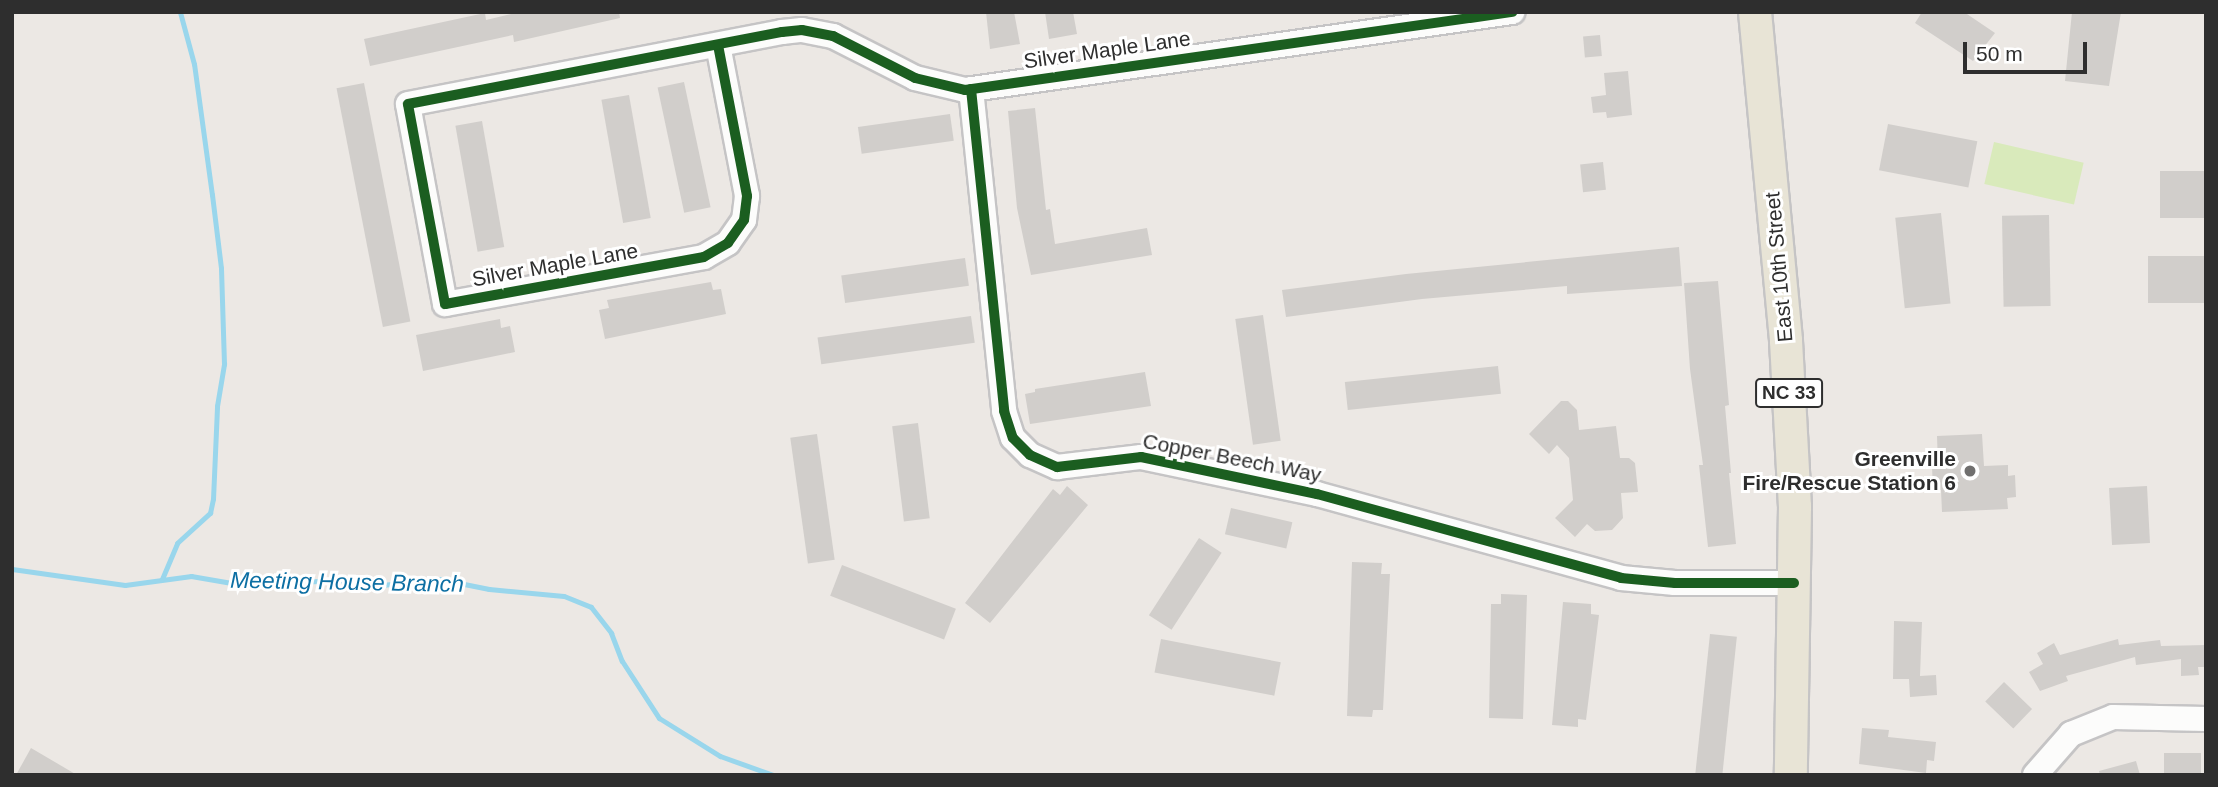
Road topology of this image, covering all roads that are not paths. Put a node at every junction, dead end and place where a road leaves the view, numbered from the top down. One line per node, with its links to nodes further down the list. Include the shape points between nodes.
1 (1512, 12): 4 (street, Silver Maple Lane)
2 (1755, 12): 5 (main road, East 10th Street / NC 33, via 1786,341 1795,507)
3 (718, 44): 3 (street, Silver Maple Lane, via 408,104 445,304 704,257 729,243 744,220 747,196); 4 (street, Silver Maple Lane, via 802,30 833,36 915,78)
4 (971, 89): 5 (street, Copper Beech Way, via 1004,411 1013,438 1030,454 1058,467 1155,459 1317,494 1621,578)
5 (1794, 583): 7 (main road, East 10th Street / NC 33)
6 (2206, 719): 8 (street, via 2113,717 2071,734)
7 (1791, 775)
8 (2035, 775)

